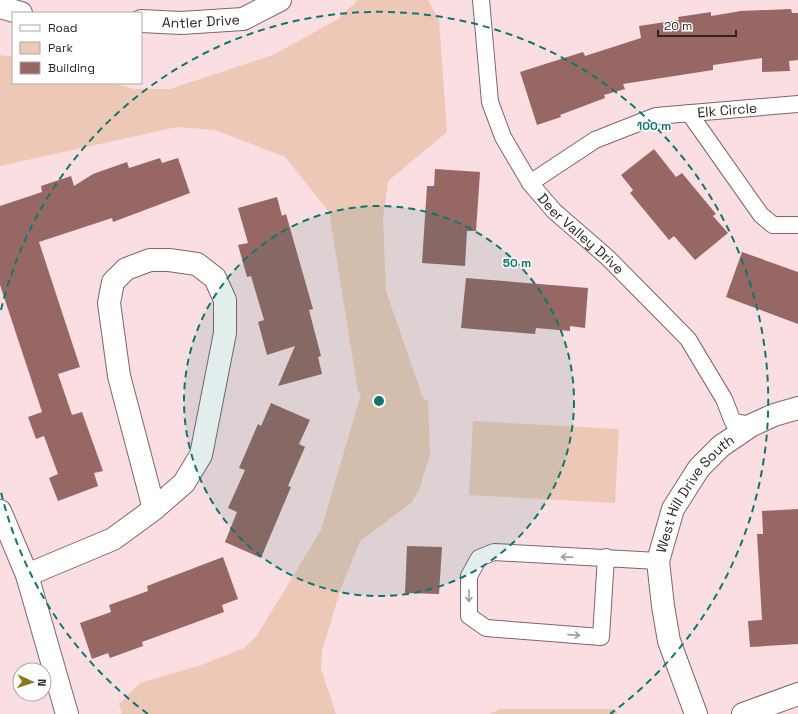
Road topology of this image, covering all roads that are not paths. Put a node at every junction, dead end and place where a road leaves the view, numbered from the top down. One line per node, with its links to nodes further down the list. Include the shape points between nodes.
1 (280, 0): 5 (street, Antler Drive, via 243,19 181,23)
2 (481, 0): 8 (lane, Deer Valley Drive, via 490,102 503,137)
3 (0, 7): 4 (street)
4 (18, 12)
5 (142, 21)
6 (798, 104): 7 (lane, Elk Circle)
7 (689, 113): 8 (lane, Elk Circle, via 656,116 595,140); 9 (lane, via 761,215 774,225)
8 (530, 183): 11 (lane, Deer Valley Drive, via 554,211 607,257 688,339 724,398 733,422)
9 (798, 225)
10 (798, 408): 11 (street, West Hill Drive South)
11 (752, 425): 15 (street, West Hill Drive South, via 721,446 699,468 673,509)
12 (154, 509): 12 (street, via 184,483 200,455 225,333 225,300 215,278 197,264 169,260 150,260 126,269 113,282 109,303 118,376); 16 (street, via 113,539)
13 (3, 523): 16 (street)
14 (606, 557): 14 (lane, one-way to 14, via 494,552 479,558 469,576 469,616 486,628 601,637); 15 (lane)
15 (658, 561): 19 (street, West Hill Drive South, via 669,641)
16 (27, 575): 18 (street)
17 (798, 694): 20 (street)
18 (67, 714)
19 (696, 714)
20 (743, 714)

